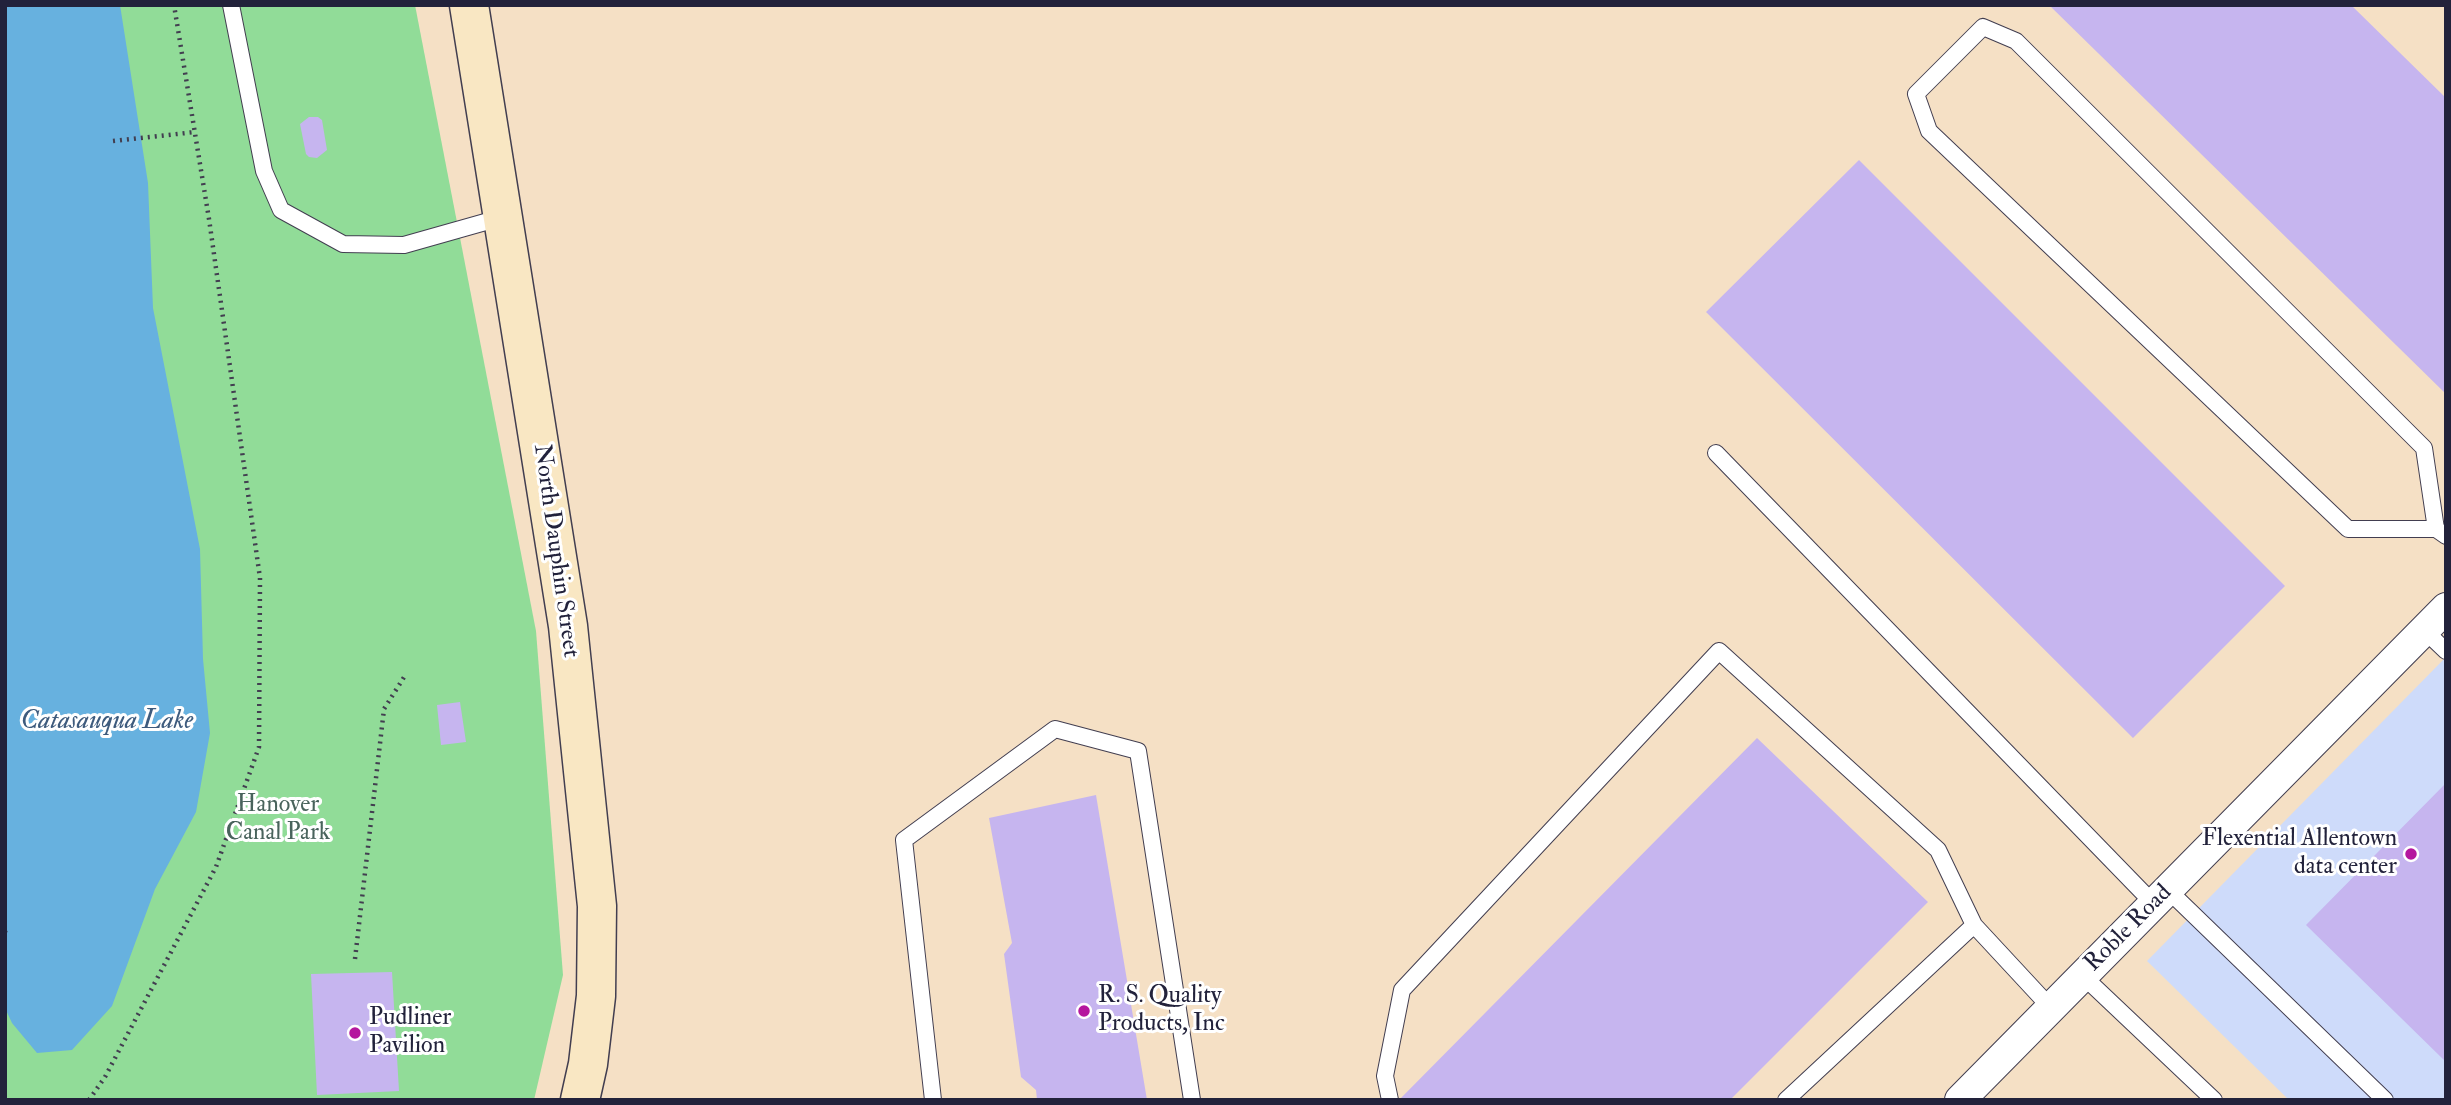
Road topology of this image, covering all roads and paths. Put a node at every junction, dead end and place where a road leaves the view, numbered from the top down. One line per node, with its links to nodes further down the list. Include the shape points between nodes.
1 (174, 5): 4 (path)
2 (231, 5): 6 (lane, via 264,170 281,211 343,244 404,245)
3 (469, 5): 6 (street, North Dauphin Street)
4 (195, 132): 5 (path); 18 (path, via 260,578 259,747 216,867)
5 (113, 141)
6 (503, 217): 19 (street, North Dauphin Street, via 568,626 597,906 596,996)
7 (1716, 453): 13 (lane)
8 (2441, 533): 8 (lane, via 2348,529 1929,131 1916,94 1983,27 2016,41 2424,448)
9 (2446, 608): 10 (street, Roble Road)
10 (2424, 630): 11 (lane); 13 (street, Roble Road)
11 (2446, 651)
12 (406, 674): 15 (path, via 384,709)
13 (2161, 897): 16 (street, Roble Road); 26 (lane)
14 (1974, 925): 17 (lane); 22 (lane, via 1938,850 1720,651 1402,990 1385,1076); 23 (lane)
15 (355, 959)
16 (2083, 976): 17 (street, Roble Road); 25 (lane)
17 (2051, 1008): 24 (street, Roble Road)
18 (89, 1100)
19 (580, 1100)
20 (933, 1100): 21 (lane, via 904,839 1055,729 1138,751)
21 (1192, 1100)
22 (1390, 1100)
23 (1786, 1100)
24 (1960, 1100)
25 (2214, 1100)
26 (2385, 1100)

